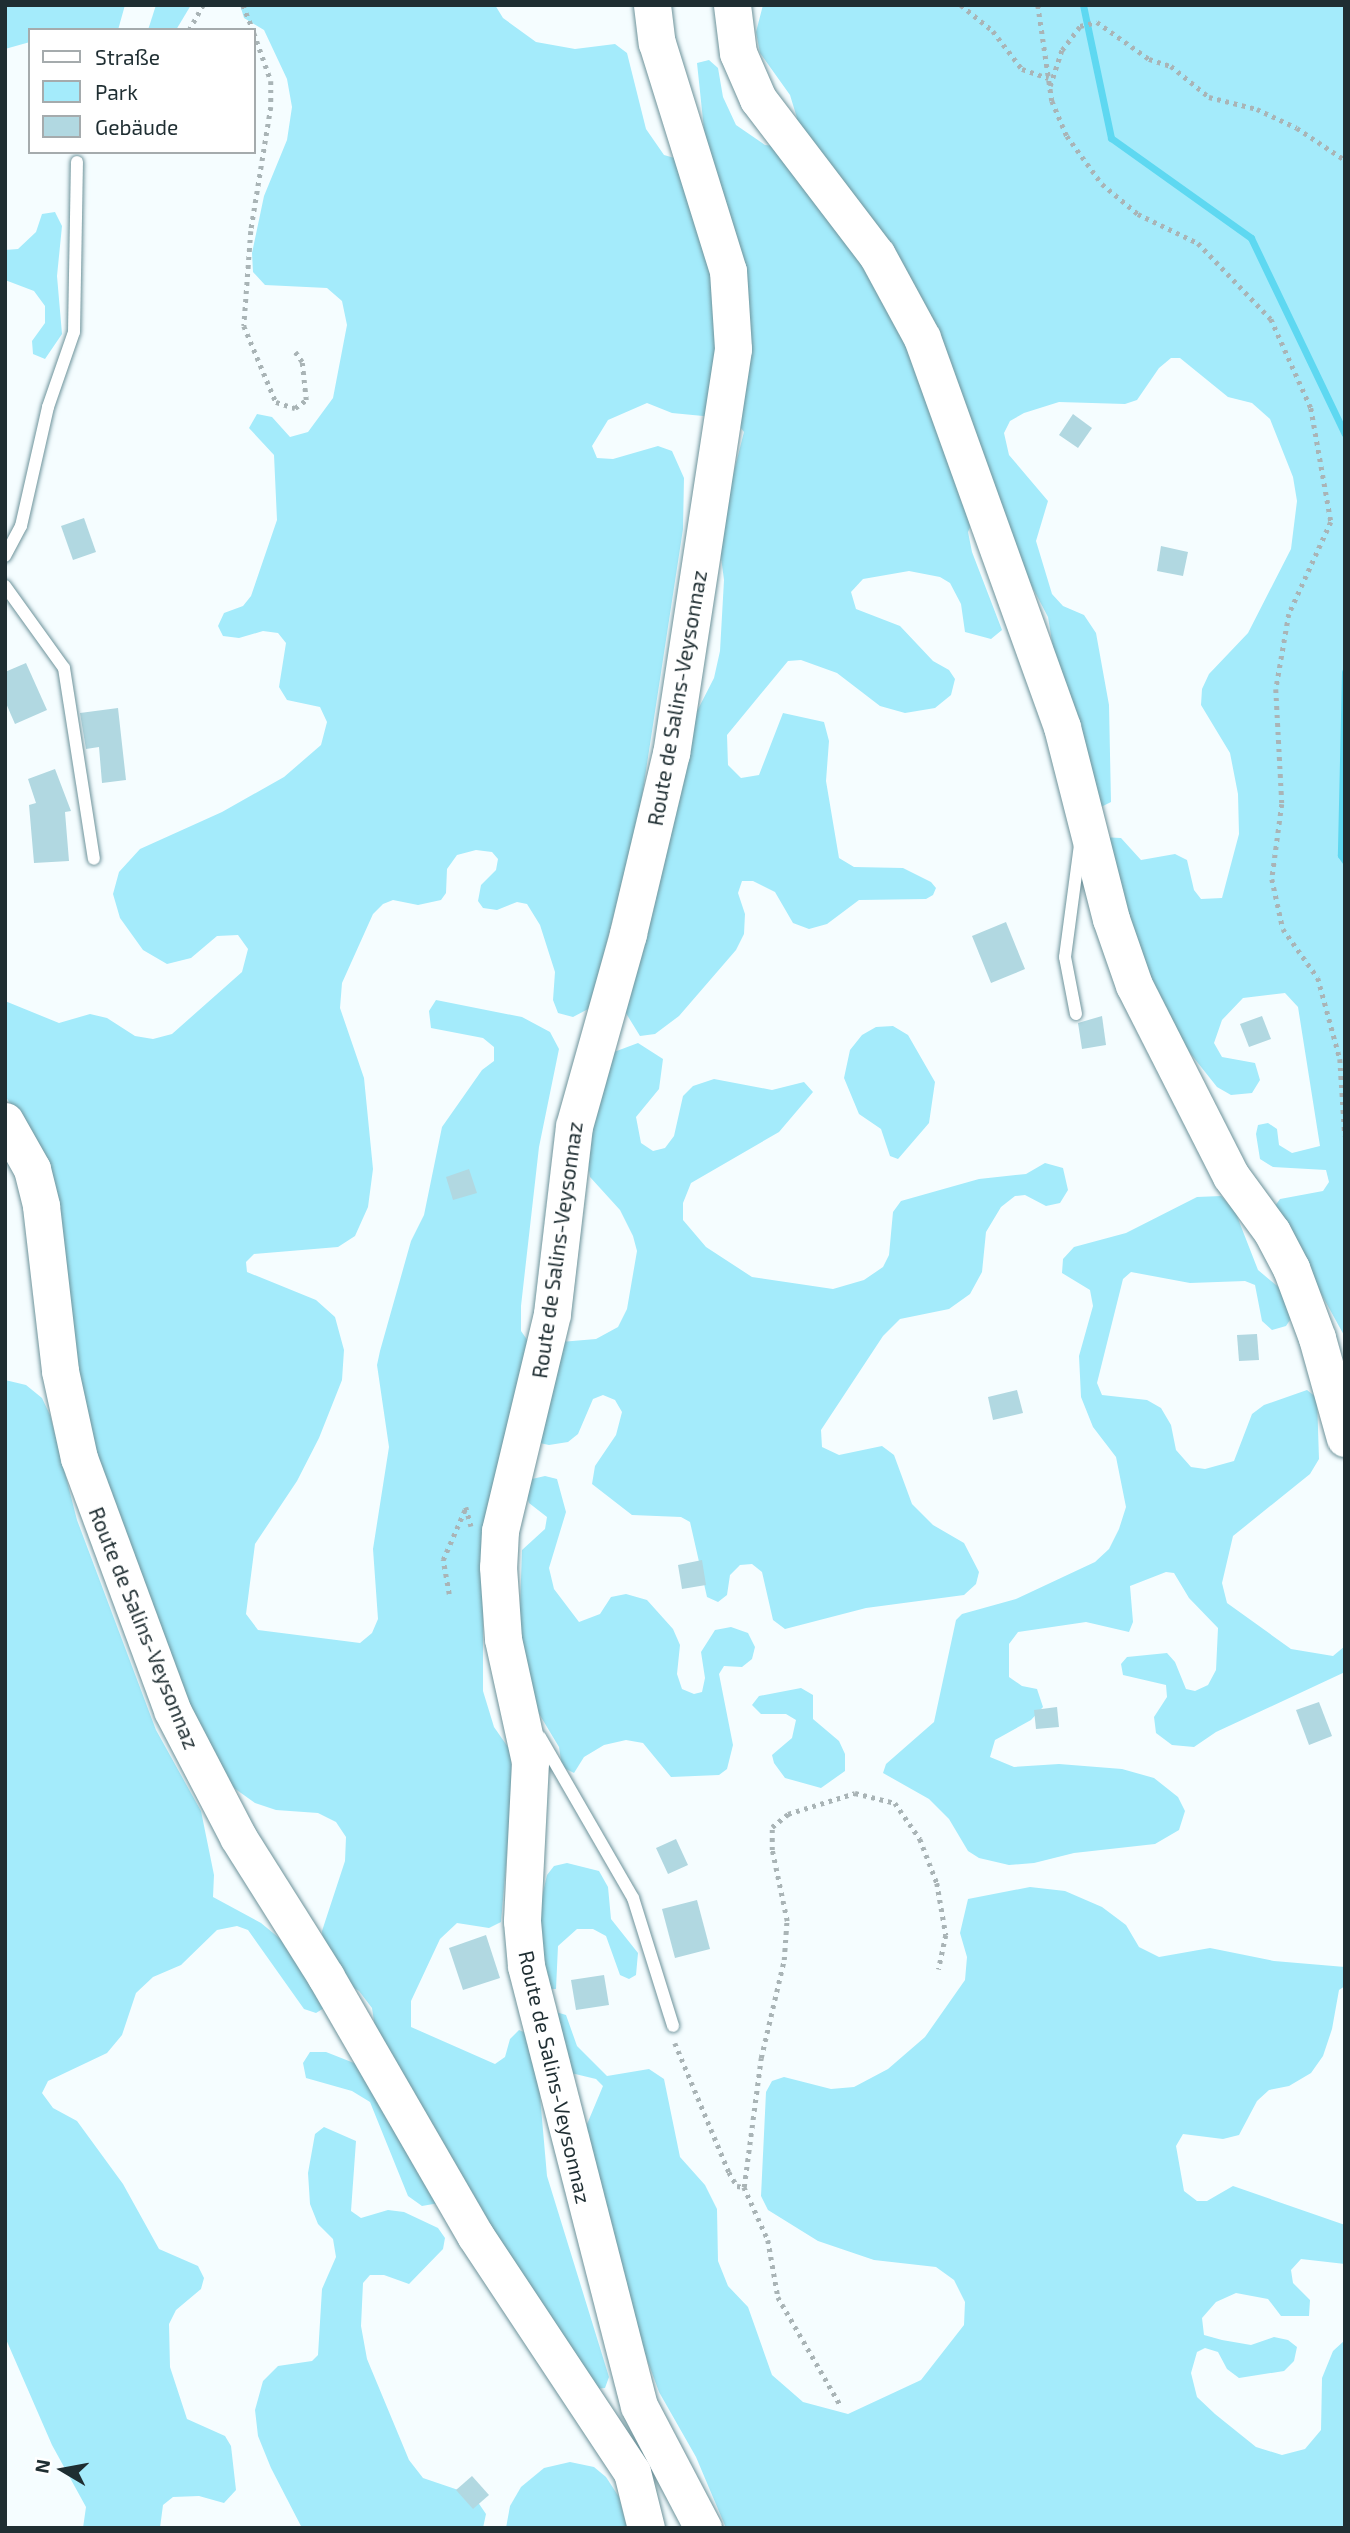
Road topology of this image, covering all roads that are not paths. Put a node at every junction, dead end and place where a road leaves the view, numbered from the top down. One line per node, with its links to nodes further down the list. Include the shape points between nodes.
1 (652, 5): 11 (street, Route de Salins-Veysonnaz, via 657,43 728,271 733,349 671,753 631,922 574,1126 552,1314 500,1531 500,1608)
2 (732, 5): 6 (street, via 738,53 758,99 877,255 922,338 1062,727)
3 (76, 162): 4 (lane, via 74,332 48,407 22,526)
4 (5, 556)
5 (5, 586): 7 (lane, via 64,668)
6 (1088, 826): 8 (lane, via 1081,837 1065,957); 10 (street, via 1111,919 1140,999 1231,1176 1281,1248 1317,1338)
7 (94, 859)
8 (1076, 1014)
9 (5, 1121): 13 (street, Route de Salins-Veysonnaz, via 32,1169 41,1206 60,1371 79,1458 172,1710 238,1837 326,1977 475,2235 632,2472)
10 (1345, 1438)
11 (523, 1719): 12 (lane, via 537,1731 634,1898); 14 (street, Route de Salins-Veysonnaz, via 531,1780 522,1921 526,1966 639,2406)
12 (673, 2026)
13 (646, 2528)
14 (703, 2528)

